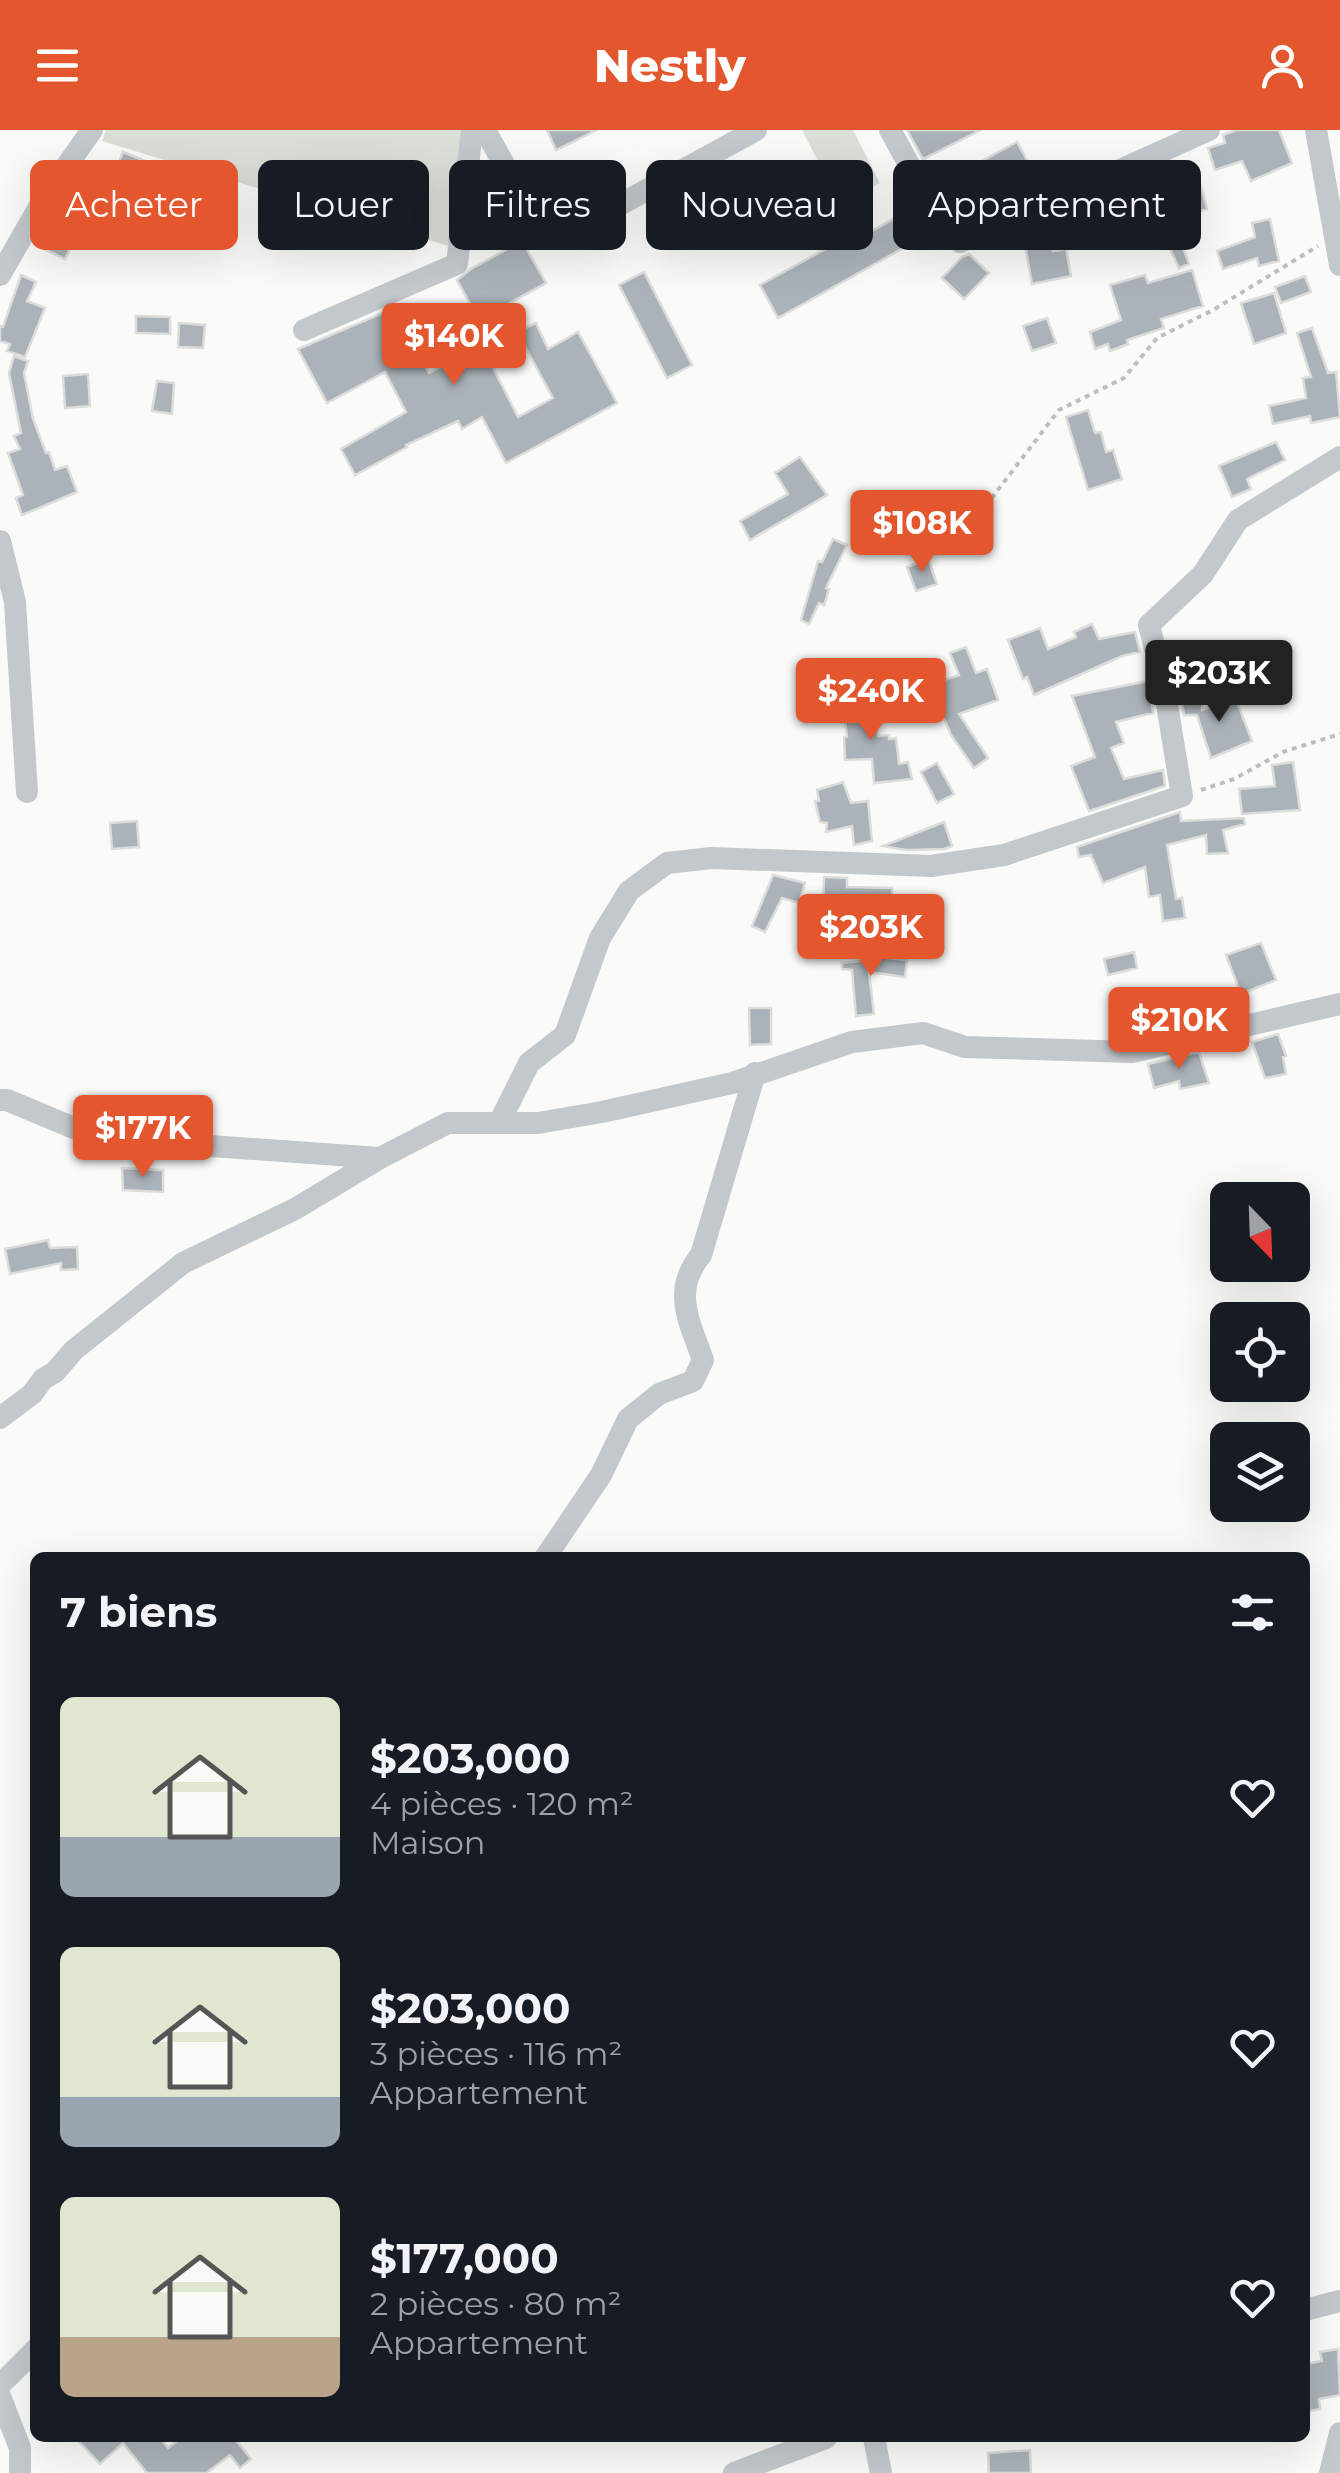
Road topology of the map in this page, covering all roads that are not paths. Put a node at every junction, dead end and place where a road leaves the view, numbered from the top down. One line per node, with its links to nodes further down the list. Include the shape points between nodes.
1 (92, 130): 9 (street)
2 (472, 130): 10 (street, via 457,264)
3 (485, 130): 4 (street, via 541,231 559,238)
4 (756, 130)
5 (890, 130): 6 (street, via 948,235 960,242)
6 (1209, 130)
7 (1316, 130): 8 (street)
8 (1340, 264)
9 (0, 274)
10 (304, 330)
11 (1340, 457): 17 (street, via 1238,520 1203,574 1149,625 1182,796 1004,855 931,866 711,858 667,863 629,891 600,938 565,1035 529,1063)
12 (0, 541): 13 (street, via 15,602)
13 (27, 792)
14 (1340, 1004): 15 (street, via 1132,1052 965,1047 923,1034 852,1042)
15 (755, 1074): 17 (street, via 602,1112); 20 (street, via 683,1303 704,1360 693,1381 659,1394 628,1418 601,1475)
16 (0, 1100): 18 (street, via 98,1138)
17 (499, 1123): 18 (street, via 448,1124)
18 (380, 1158): 19 (street, via 183,1264)
19 (0, 1418)
20 (549, 1552)
21 (1340, 2302): 22 (street)
22 (1310, 2309)
23 (30, 2355): 24 (street)
24 (0, 2385)
25 (0, 2396): 29 (street, via 20,2448)
26 (1340, 2434): 32 (street)
27 (815, 2442): 30 (street)
28 (875, 2442): 31 (street)
29 (20, 2473)
30 (734, 2473)
31 (881, 2473)
32 (1330, 2473)

